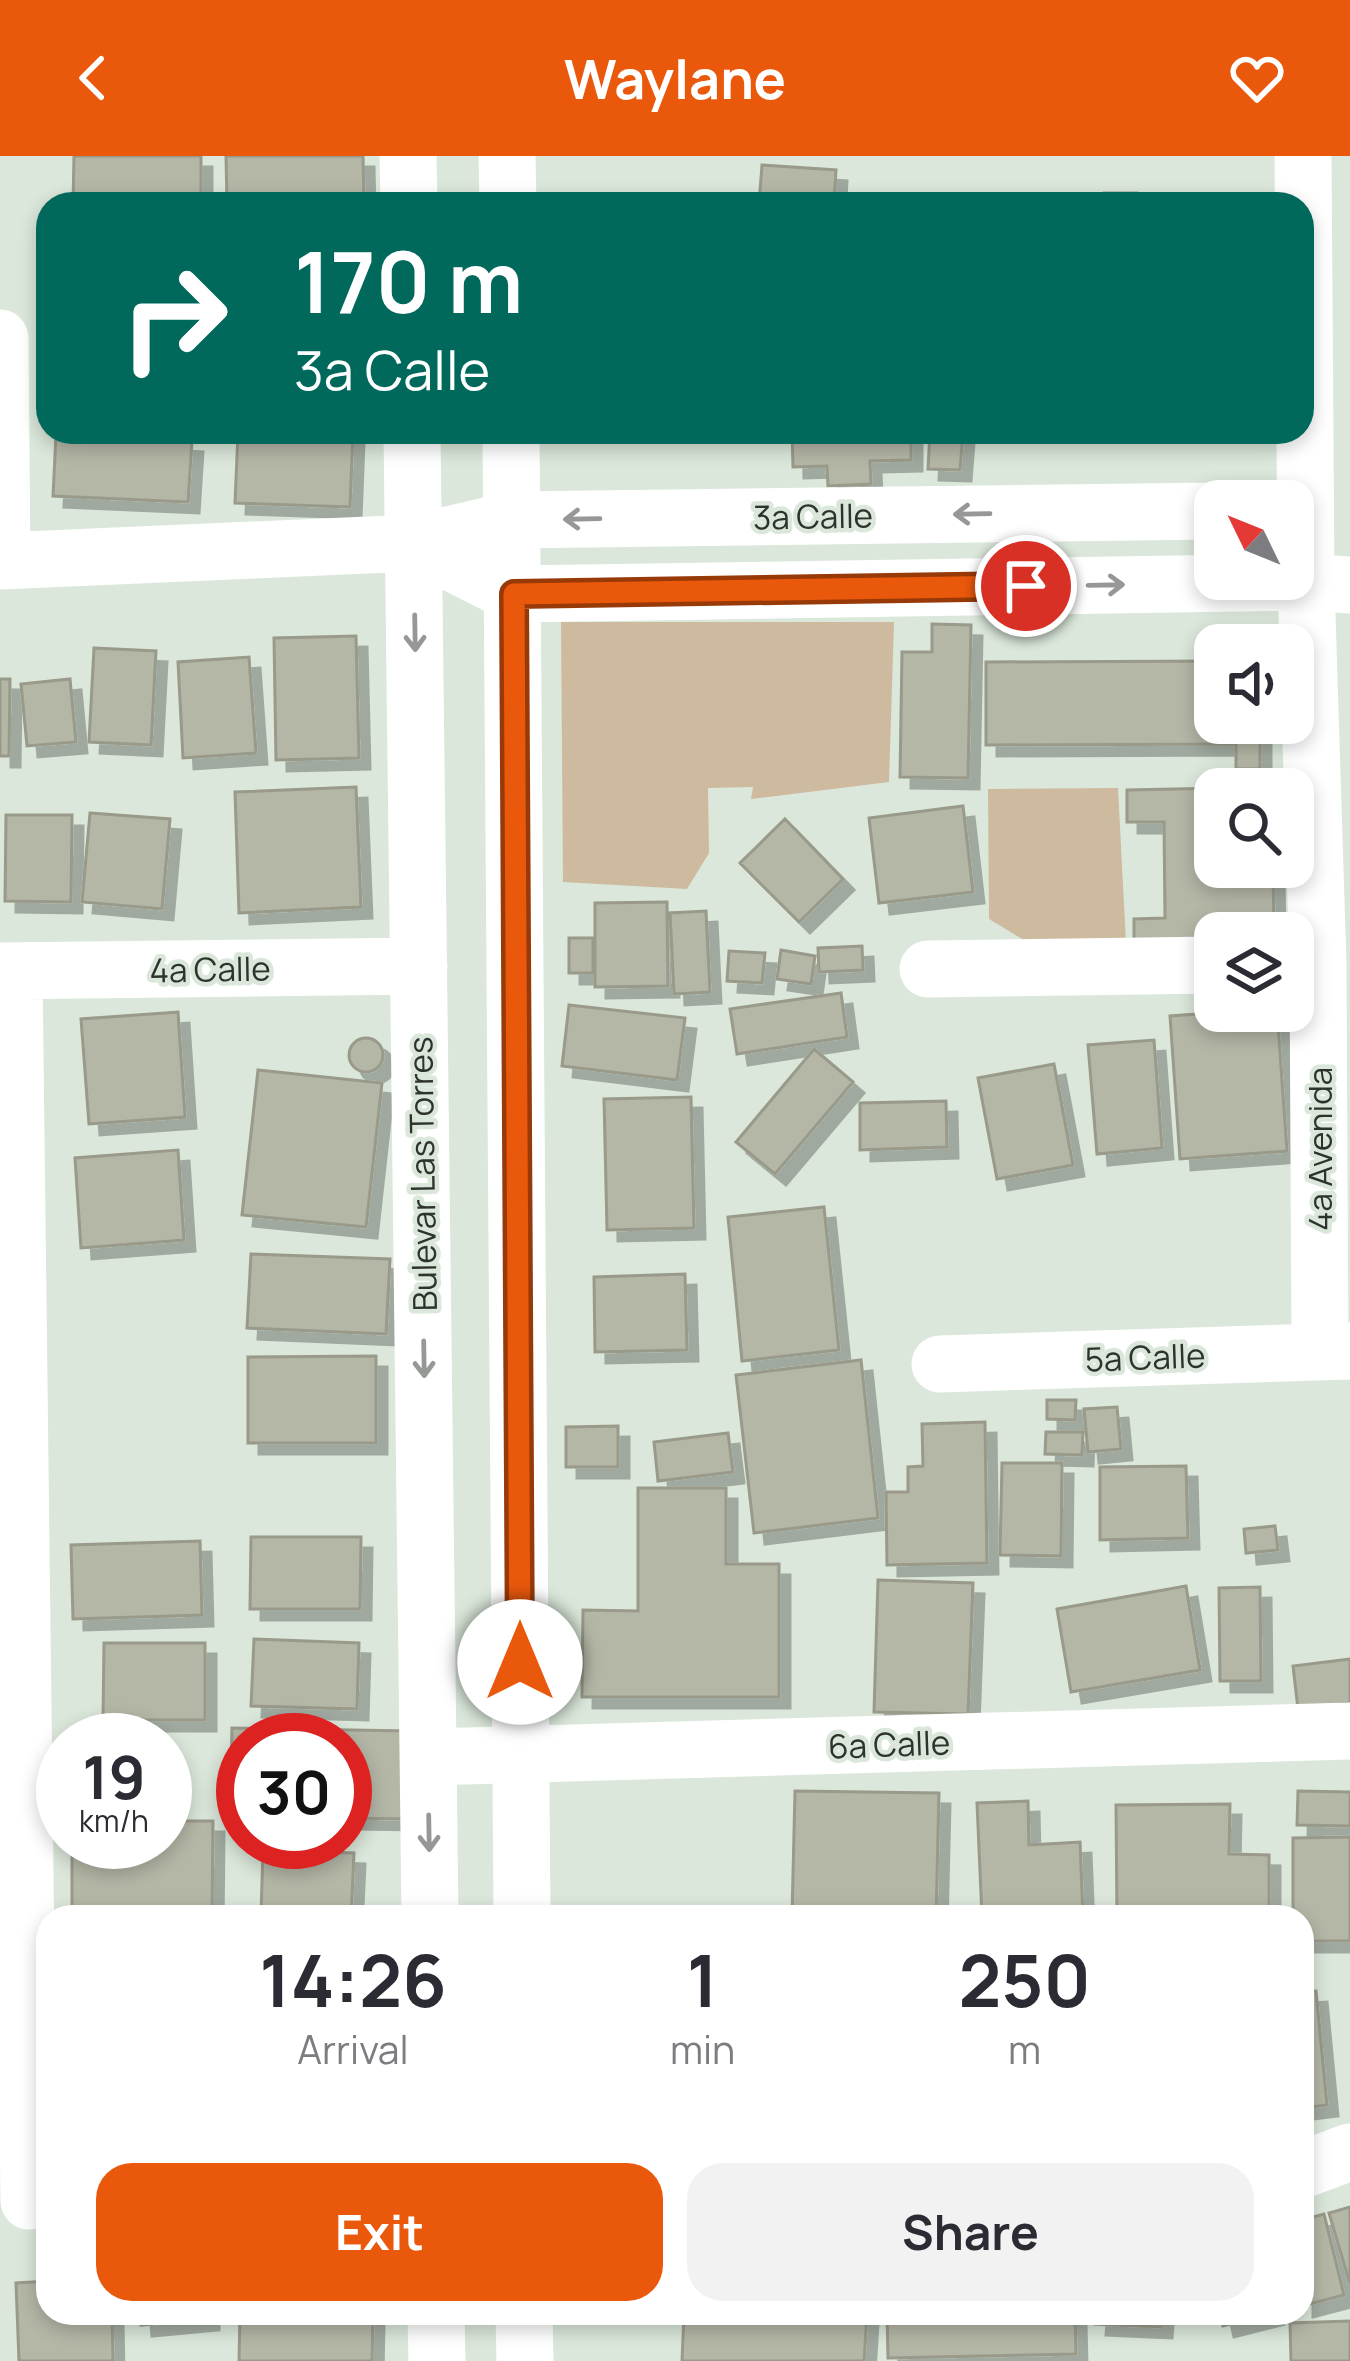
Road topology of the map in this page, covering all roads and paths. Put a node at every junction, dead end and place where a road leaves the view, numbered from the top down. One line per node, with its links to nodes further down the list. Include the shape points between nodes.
1 (409, 156): 4 (street)
2 (507, 156): 5 (street)
3 (1303, 156): 6 (street, 4a Avenida)
4 (409, 192)
5 (508, 192)
6 (1304, 192)
7 (0, 338): 15 (street)
8 (1314, 434): 11 (street, 4a Avenida)
9 (412, 444): 14 (street, Bulevar Las Torres)
10 (511, 444): 13 (street)
11 (1317, 510): 16 (street, 4a Avenida)
12 (1194, 511): 13 (street, 3a Calle, one-way to 13)
13 (512, 520): 14 (street, 3a Calle); 17 (street)
14 (414, 543): 15 (street, 3a Calle); 17 (street, 3a Calle); 20 (street, Bulevar Las Torres, one-way to 20)
15 (1, 561)
16 (1328, 584): 17 (street, 3a Calle, one-way to 16); 18 (street, 4a Avenida)
17 (514, 594): 26 (street)
18 (1320, 964): 23 (street, 4a Avenida)
19 (1194, 965): 21 (street)
20 (419, 966): 22 (street, 4a Calle); 27 (street, Bulevar Las Torres, one-way to 27)
21 (928, 969)
22 (7, 972): 32 (street)
23 (1335, 1351): 24 (street, 5a Calle)
24 (940, 1364)
25 (1350, 1731): 26 (street, 6a Calle)
26 (521, 1755): 27 (street, 6a Calle); 29 (street)
27 (428, 1757): 28 (street, Bulevar Las Torres, one-way to 28)
28 (430, 1905)
29 (521, 1905)
30 (1350, 2152): 31 (street)
31 (1314, 2166)
32 (26, 2204)
33 (436, 2325): 35 (street)
34 (524, 2325): 36 (street)
35 (437, 2361)
36 (524, 2361)

